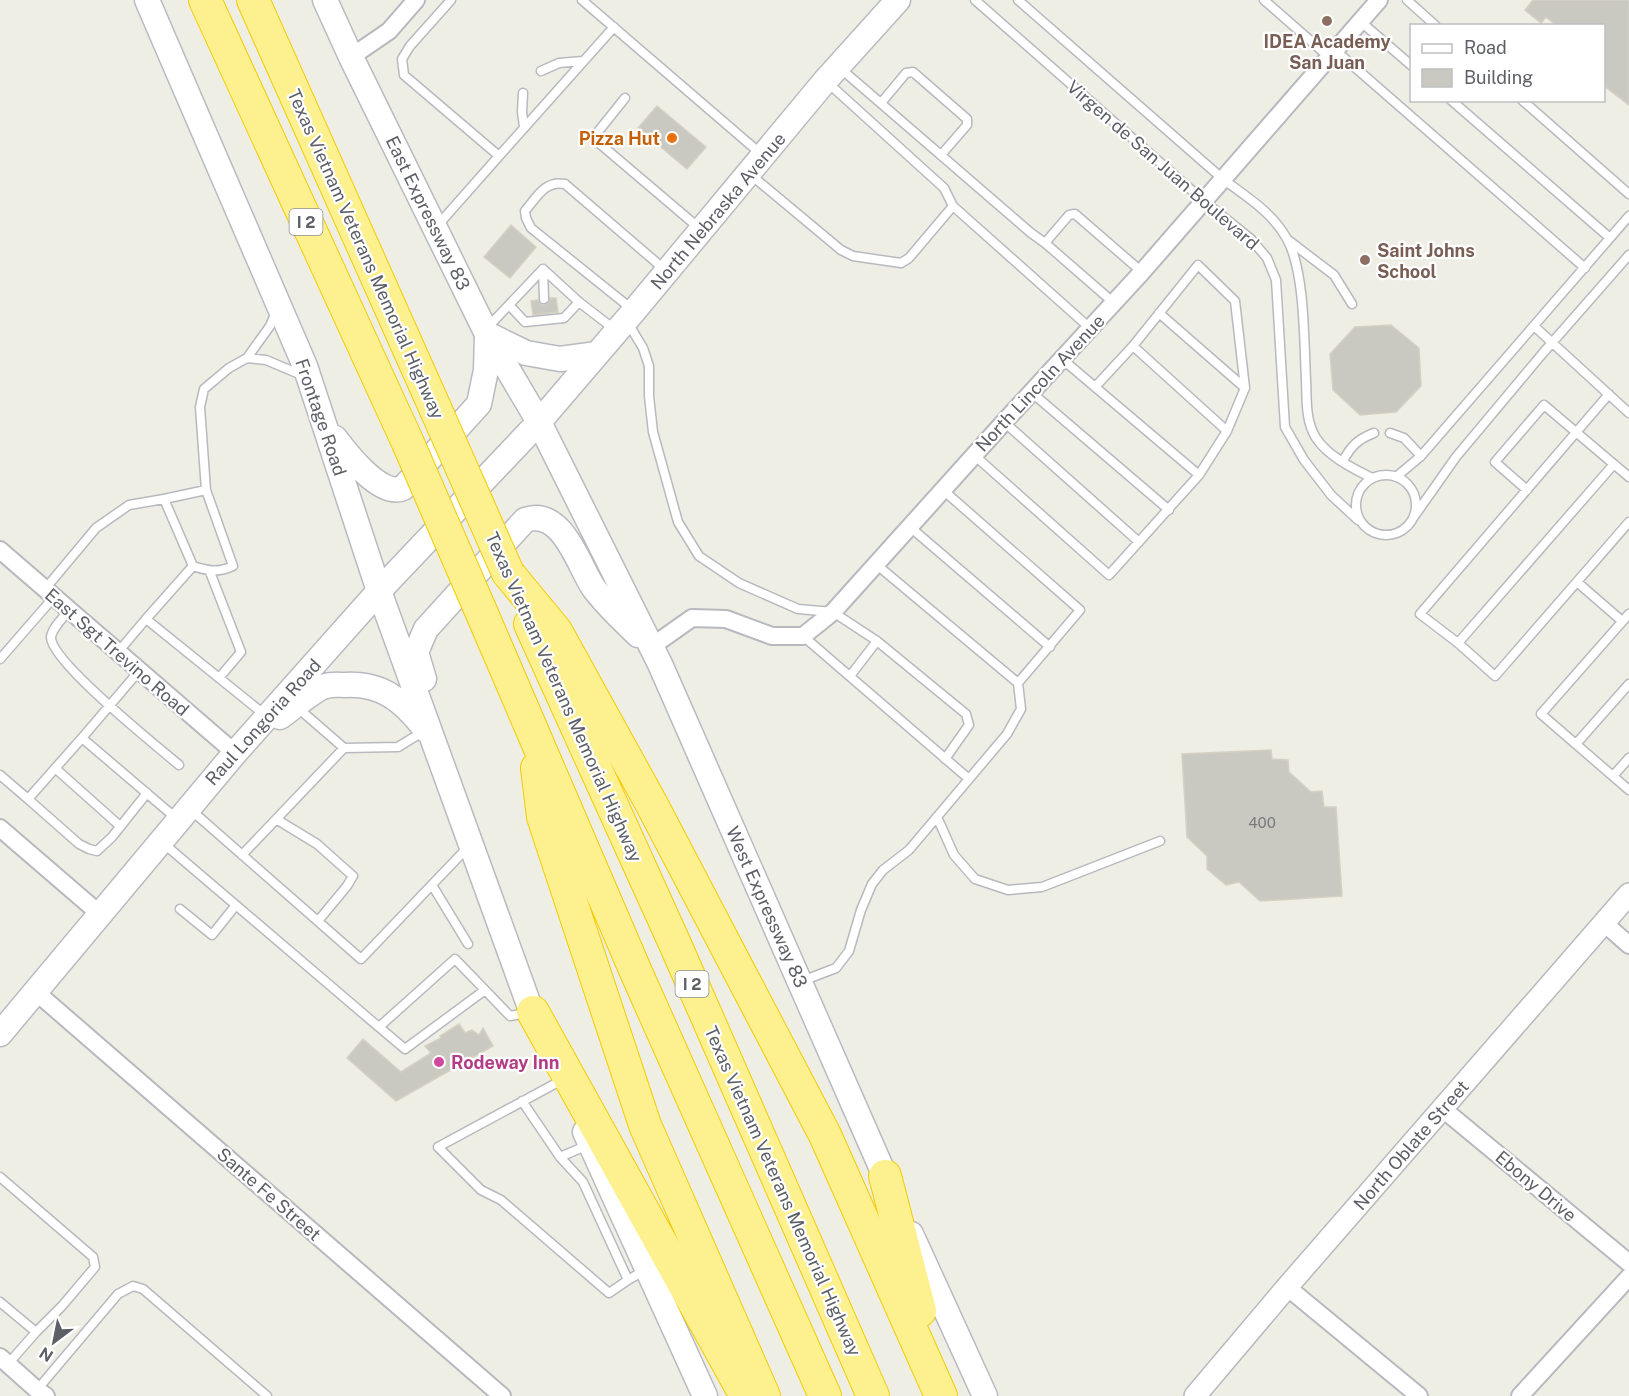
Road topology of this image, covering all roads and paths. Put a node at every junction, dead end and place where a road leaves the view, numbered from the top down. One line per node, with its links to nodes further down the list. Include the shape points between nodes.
1 (147, 0): 56 (main road, Frontage Road)
2 (192, 0): 34 (highway)
3 (205, 0): 34 (highway, I 2)
4 (252, 0): 50 (highway, Texas Vietnam Veterans Memorial Highway / I 2)
5 (271, 0): 50 (highway)
6 (325, 0): 20 (main road, East Expressway 83)
7 (416, 0): 20 (street, via 389,31)
8 (451, 0): 32 (lane, via 410,46 402,59 404,75)
9 (582, 0): 18 (lane)
10 (898, 0): 24 (main road, North Nebraska Avenue)
11 (975, 0): 37 (lane, Virgen de San Juan Boulevard)
12 (1018, 0): 35 (lane, Virgen de San Juan Boulevard)
13 (1264, 0): 19 (lane)
14 (1379, 0): 16 (street, North Lincoln Avenue)
15 (1407, 0): 17 (lane)
16 (1360, 21): 19 (street, North Lincoln Avenue); 22 (lane)
17 (1434, 24)
18 (614, 27): 21 (lane); 33 (lane)
19 (1332, 53): 35 (street, North Lincoln Avenue); 46 (lane)
20 (351, 57): 40 (main road, East Expressway 83)
21 (583, 61): 23 (lane, via 559,63); 30 (lane)
22 (1410, 64)
23 (542, 71)
24 (832, 73): 29 (lane); 33 (main road, North Nebraska Avenue); 38 (lane, via 944,188)
25 (524, 93): 30 (lane)
26 (625, 98): 41 (lane, via 593,138)
27 (1453, 102): 42 (lane)
28 (1524, 102): 36 (lane)
29 (880, 103): 31 (lane); 31 (lane, via 906,73 913,72 967,120)
30 (524, 127): 32 (lane)
31 (941, 155): 44 (lane)
32 (499, 156): 40 (lane)
33 (756, 164): 38 (lane, via 841,249 853,256 901,263); 41 (main road, North Nebraska Avenue)
34 (282, 171): 126 (highway, I 2, bridge, via 408,443)
35 (1224, 180): 37 (street, North Lincoln Avenue); 43 (lane, Virgen de San Juan Boulevard, via 1270,216)
36 (1629, 194)
37 (1205, 202): 49 (street, North Lincoln Avenue); 94 (lane, Virgen de San Juan Boulevard, via 1251,239 1267,258 1276,280 1285,428 1331,495)
38 (953, 206): 60 (lane)
39 (1629, 216): 42 (lane)
40 (435, 228): 61 (main road, East Expressway 83)
41 (701, 231): 48 (main road, North Nebraska Avenue)
42 (1610, 238): 46 (lane)
43 (1288, 240): 55 (lane, via 1334,275); 82 (lane, Virgen de San Juan Boulevard, via 1300,276 1307,415 1316,438)
44 (1045, 243): 49 (lane, via 1069,215 1075,214); 53 (lane)
45 (1629, 255): 62 (lane, Virgen de San Juan Boulevard)
46 (1584, 268): 59 (lane)
47 (543, 269): 51 (lane); 52 (lane); 54 (lane)
48 (667, 272): 58 (main road, North Nebraska Avenue); 58 (lane, via 565,184 548,185 525,211 531,228)
49 (1142, 272): 53 (street, North Lincoln Avenue)
50 (387, 297): 102 (highway, Texas Vietnam Veterans Memorial Highway / I 2, bridge)
51 (544, 299)
52 (579, 302): 54 (lane, via 564,318 525,322); 58 (lane)
53 (1114, 303): 60 (street, North Lincoln Avenue)
54 (509, 304): 61 (lane)
55 (1352, 304)
56 (279, 305): 65 (lane, via 270,326); 67 (main road, Frontage Road)
57 (1159, 313): 63 (lane); 69 (lane); 69 (lane, via 1198,266 1235,302)
58 (626, 321): 64 (main road, North Nebraska Avenue); 107 (lane, via 650,366 653,432 678,522 699,556 739,583 798,609)
59 (1534, 326): 62 (lane); 81 (lane)
60 (1091, 329): 66 (street, North Lincoln Avenue)
61 (486, 332): 64 (main road, via 526,353 560,359); 73 (main road, East Expressway 83); 75 (main road, via 486,370 479,404 401,489 377,482 352,462)
62 (1552, 342): 71 (lane); 93 (lane, Virgen de San Juan Boulevard, via 1456,457)
63 (1133, 346): 68 (lane); 76 (lane)
64 (597, 354): 73 (main road, North Nebraska Avenue)
65 (247, 358): 67 (lane, via 266,360); 88 (lane, via 204,389 200,407)
66 (1062, 359): 68 (lane); 70 (street, North Lincoln Avenue)
67 (309, 378): 75 (main road, Frontage Road)
68 (1095, 387): 84 (lane)
69 (1245, 388): 76 (lane)
70 (1031, 392): 74 (street, North Lincoln Avenue); 92 (lane)
71 (1609, 394): 72 (lane); 77 (lane)
72 (1629, 413)
73 (539, 422): 104 (main road, Raul Longoria Road); 114 (main road, West Expressway 83)
74 (1004, 422): 80 (street, North Lincoln Avenue); 97 (lane)
75 (325, 425): 104 (main road, Frontage Road)
76 (1227, 431): 84 (lane)
77 (1576, 432): 83 (lane); 90 (lane); 90 (lane, via 1544,405 1495,462)
78 (1374, 433): 82 (lane, via 1352,445)
79 (1390, 433): 81 (lane, via 1404,438)
80 (974, 455): 89 (street, North Lincoln Avenue); 97 (lane, via 1109,575)
81 (1421, 456): 85 (lane)
82 (1342, 461): 87 (lane, Virgen de San Juan Boulevard)
83 (1614, 464): 86 (lane); 113 (lane)
84 (1199, 475): 92 (lane)
85 (1396, 477): 87 (lane); 93 (lane, via 1405,482 1415,498)
86 (1629, 477)
87 (1372, 478): 94 (lane, via 1358,493)
88 (206, 490): 91 (lane); 101 (lane, via 233,566)
89 (943, 490): 96 (street, North Lincoln Avenue); 115 (lane, via 1080,610)
90 (1527, 490): 113 (lane, via 1420,614)
91 (164, 500): 100 (lane); 105 (lane, via 129,505 96,528)
92 (1169, 510): 97 (lane)
93 (1413, 518): 94 (lane, Virgen de San Juan Boulevard, via 1399,533 1389,535 1378,535)
94 (1358, 520)
95 (1629, 522): 103 (lane)
96 (910, 527): 99 (street, North Lincoln Avenue); 115 (lane)
97 (1139, 542)
98 (0, 550): 105 (street, East Sgt Trevino Road)
99 (876, 565): 107 (street, North Lincoln Avenue); 121 (lane)
100 (193, 566): 101 (lane); 109 (lane)
101 (210, 572): 120 (lane, via 241,652)
102 (508, 573): 187 (highway, Texas Vietnam Veterans Memorial Highway / I 2); 188 (highway, via 556,632 651,803 825,1135)
103 (1577, 582): 110 (lane); 113 (lane, via 1495,676)
104 (379, 591): 125 (main road, Raul Longoria Road); 127 (main road, Frontage Road)
105 (49, 593): 106 (street, East Sgt Trevino Road); 117 (lane)
106 (69, 610): 116 (street, East Sgt Trevino Road); 123 (lane, via 52,633 53,647)
107 (833, 612): 111 (street, North Lincoln Avenue); 112 (lane)
108 (1629, 614): 110 (lane)
109 (146, 619): 116 (lane); 120 (lane)
110 (1622, 621): 129 (lane, via 1541,714)
111 (803, 636): 114 (street, via 771,636 726,619 692,618); 119 (lane)
112 (877, 641): 119 (lane); 133 (lane, via 966,714 969,724)
113 (1458, 643)
114 (651, 647): 127 (main road, via 609,608 566,537 551,523 525,520 421,637 416,652 432,714); 160 (main road, West Expressway 83)
115 (1050, 647): 121 (lane)
116 (118, 652): 118 (street, East Sgt Trevino Road)
117 (0, 659)
118 (139, 671): 123 (lane); 130 (street, East Sgt Trevino Road)
119 (850, 676): 133 (lane)
120 (219, 678): 125 (lane)
121 (1018, 683): 138 (lane, via 1021,709 1007,734)
122 (1629, 684): 129 (lane)
123 (109, 706): 128 (lane); 134 (lane)
124 (296, 706): 127 (main road, via 325,686 357,684 378,688 390,693); 130 (main road); 131 (lane)
125 (267, 717): 130 (main road, Raul Longoria Road)
126 (531, 728): 185 (highway, via 543,817 645,1125); 186 (highway, I 2)
127 (430, 735): 131 (lane, via 398,747); 149 (main road, Frontage Road)
128 (82, 738): 135 (lane); 140 (lane)
129 (1576, 744): 137 (lane)
130 (240, 747): 142 (main road, Raul Longoria Road)
131 (344, 748): 144 (lane)
132 (1629, 758): 137 (lane)
133 (945, 759): 138 (lane)
134 (179, 765)
135 (55, 768): 141 (lane); 145 (lane)
136 (0, 775): 141 (lane)
137 (1613, 776): 139 (lane)
138 (969, 779): 143 (lane)
139 (1629, 789)
140 (147, 794): 142 (lane); 145 (lane)
141 (28, 799): 145 (lane, via 88,849 97,851)
142 (183, 814): 147 (main road, Raul Longoria Road); 150 (lane)
143 (937, 817): 148 (lane, via 954,855 975,879 1008,890 1042,887); 160 (lane, via 872,884 849,951 836,968)
144 (276, 819): 150 (lane); 156 (lane, via 317,844 352,876)
145 (120, 826)
146 (0, 828): 155 (street)
147 (160, 840): 153 (lane); 155 (main road, Raul Longoria Road)
148 (1160, 841)
149 (472, 843): 151 (lane); 163 (main road)
150 (242, 855): 156 (lane)
151 (432, 885): 156 (lane, via 362,959); 158 (lane)
152 (1629, 894): 157 (street, North Oblate Street)
153 (236, 905): 154 (lane, via 212,934); 164 (lane)
154 (180, 909)
155 (101, 915): 162 (main road, Raul Longoria Road)
156 (318, 921)
157 (1604, 923): 159 (street); 168 (street, North Oblate Street)
158 (468, 944)
159 (1629, 945)
160 (800, 981): 171 (main road, West Expressway 83)
161 (485, 990): 163 (lane, via 510,1016); 164 (lane, via 405,1050); 164 (lane, via 455,959)
162 (36, 992): 165 (main road, Raul Longoria Road); 182 (street, Sante Fe Street)
163 (533, 1012): 166 (main road); 184 (highway)
164 (379, 1027)
165 (0, 1034)
166 (562, 1080): 167 (lane); 169 (main road)
167 (522, 1101): 170 (lane); 174 (lane, via 438,1148 481,1190 501,1200 609,1293)
168 (1443, 1110): 173 (street, Ebony Drive); 176 (street, North Oblate Street)
169 (590, 1144): 170 (lane); 174 (main road)
170 (560, 1157): 174 (lane, via 583,1182)
171 (885, 1176): 188 (highway); 189 (main road, West Expressway 83)
172 (0, 1177): 178 (lane, via 93,1257 94,1267)
173 (1629, 1263)
174 (637, 1274): 183 (main road)
175 (1629, 1277): 192 (street)
176 (1287, 1287): 190 (street, North Oblate Street); 191 (street)
177 (0, 1302): 178 (lane)
178 (36, 1332): 179 (lane)
179 (4, 1360): 180 (street)
180 (38, 1394): 181 (lane, via 118,1294 133,1286 143,1289)
181 (267, 1396)
182 (502, 1396)
183 (705, 1396)
184 (746, 1396)
185 (764, 1396)
186 (825, 1396)
187 (873, 1396)
188 (942, 1396)
189 (985, 1396)
190 (1195, 1396)
191 (1419, 1396)
192 (1520, 1396)

